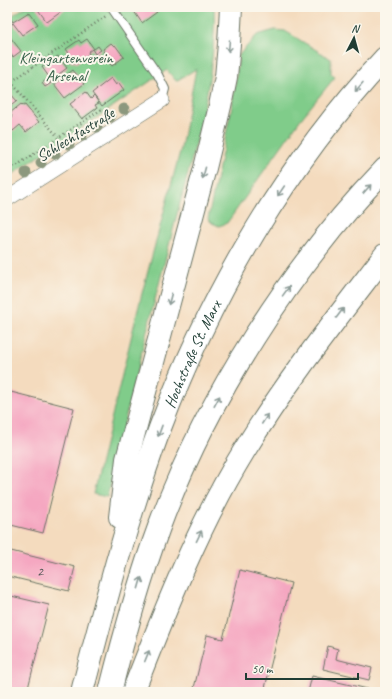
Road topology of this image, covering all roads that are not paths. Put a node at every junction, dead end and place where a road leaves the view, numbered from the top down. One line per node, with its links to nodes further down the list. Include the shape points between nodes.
1 (230, 7): 8 (highway, one-way to 8, via 226,77 220,106 127,459)
2 (112, 9): 4 (lane, via 158,75 165,89)
3 (385, 58): 8 (highway, Hochstraße St. Marx, one-way to 8, via 349,99 301,162 260,224 218,298 161,428)
4 (162, 100): 6 (street, Schlechtastraße)
5 (385, 169): 10 (highway, one-way to 5, via 144,568 176,486 209,418 238,364 289,287 332,229)
6 (7, 199)
7 (385, 255): 11 (highway, one-way to 7, via 185,565 244,452 282,393)
8 (113, 572): 9 (highway, Hochstraße St. Marx)
9 (82, 692)
10 (110, 692)
11 (133, 692)

